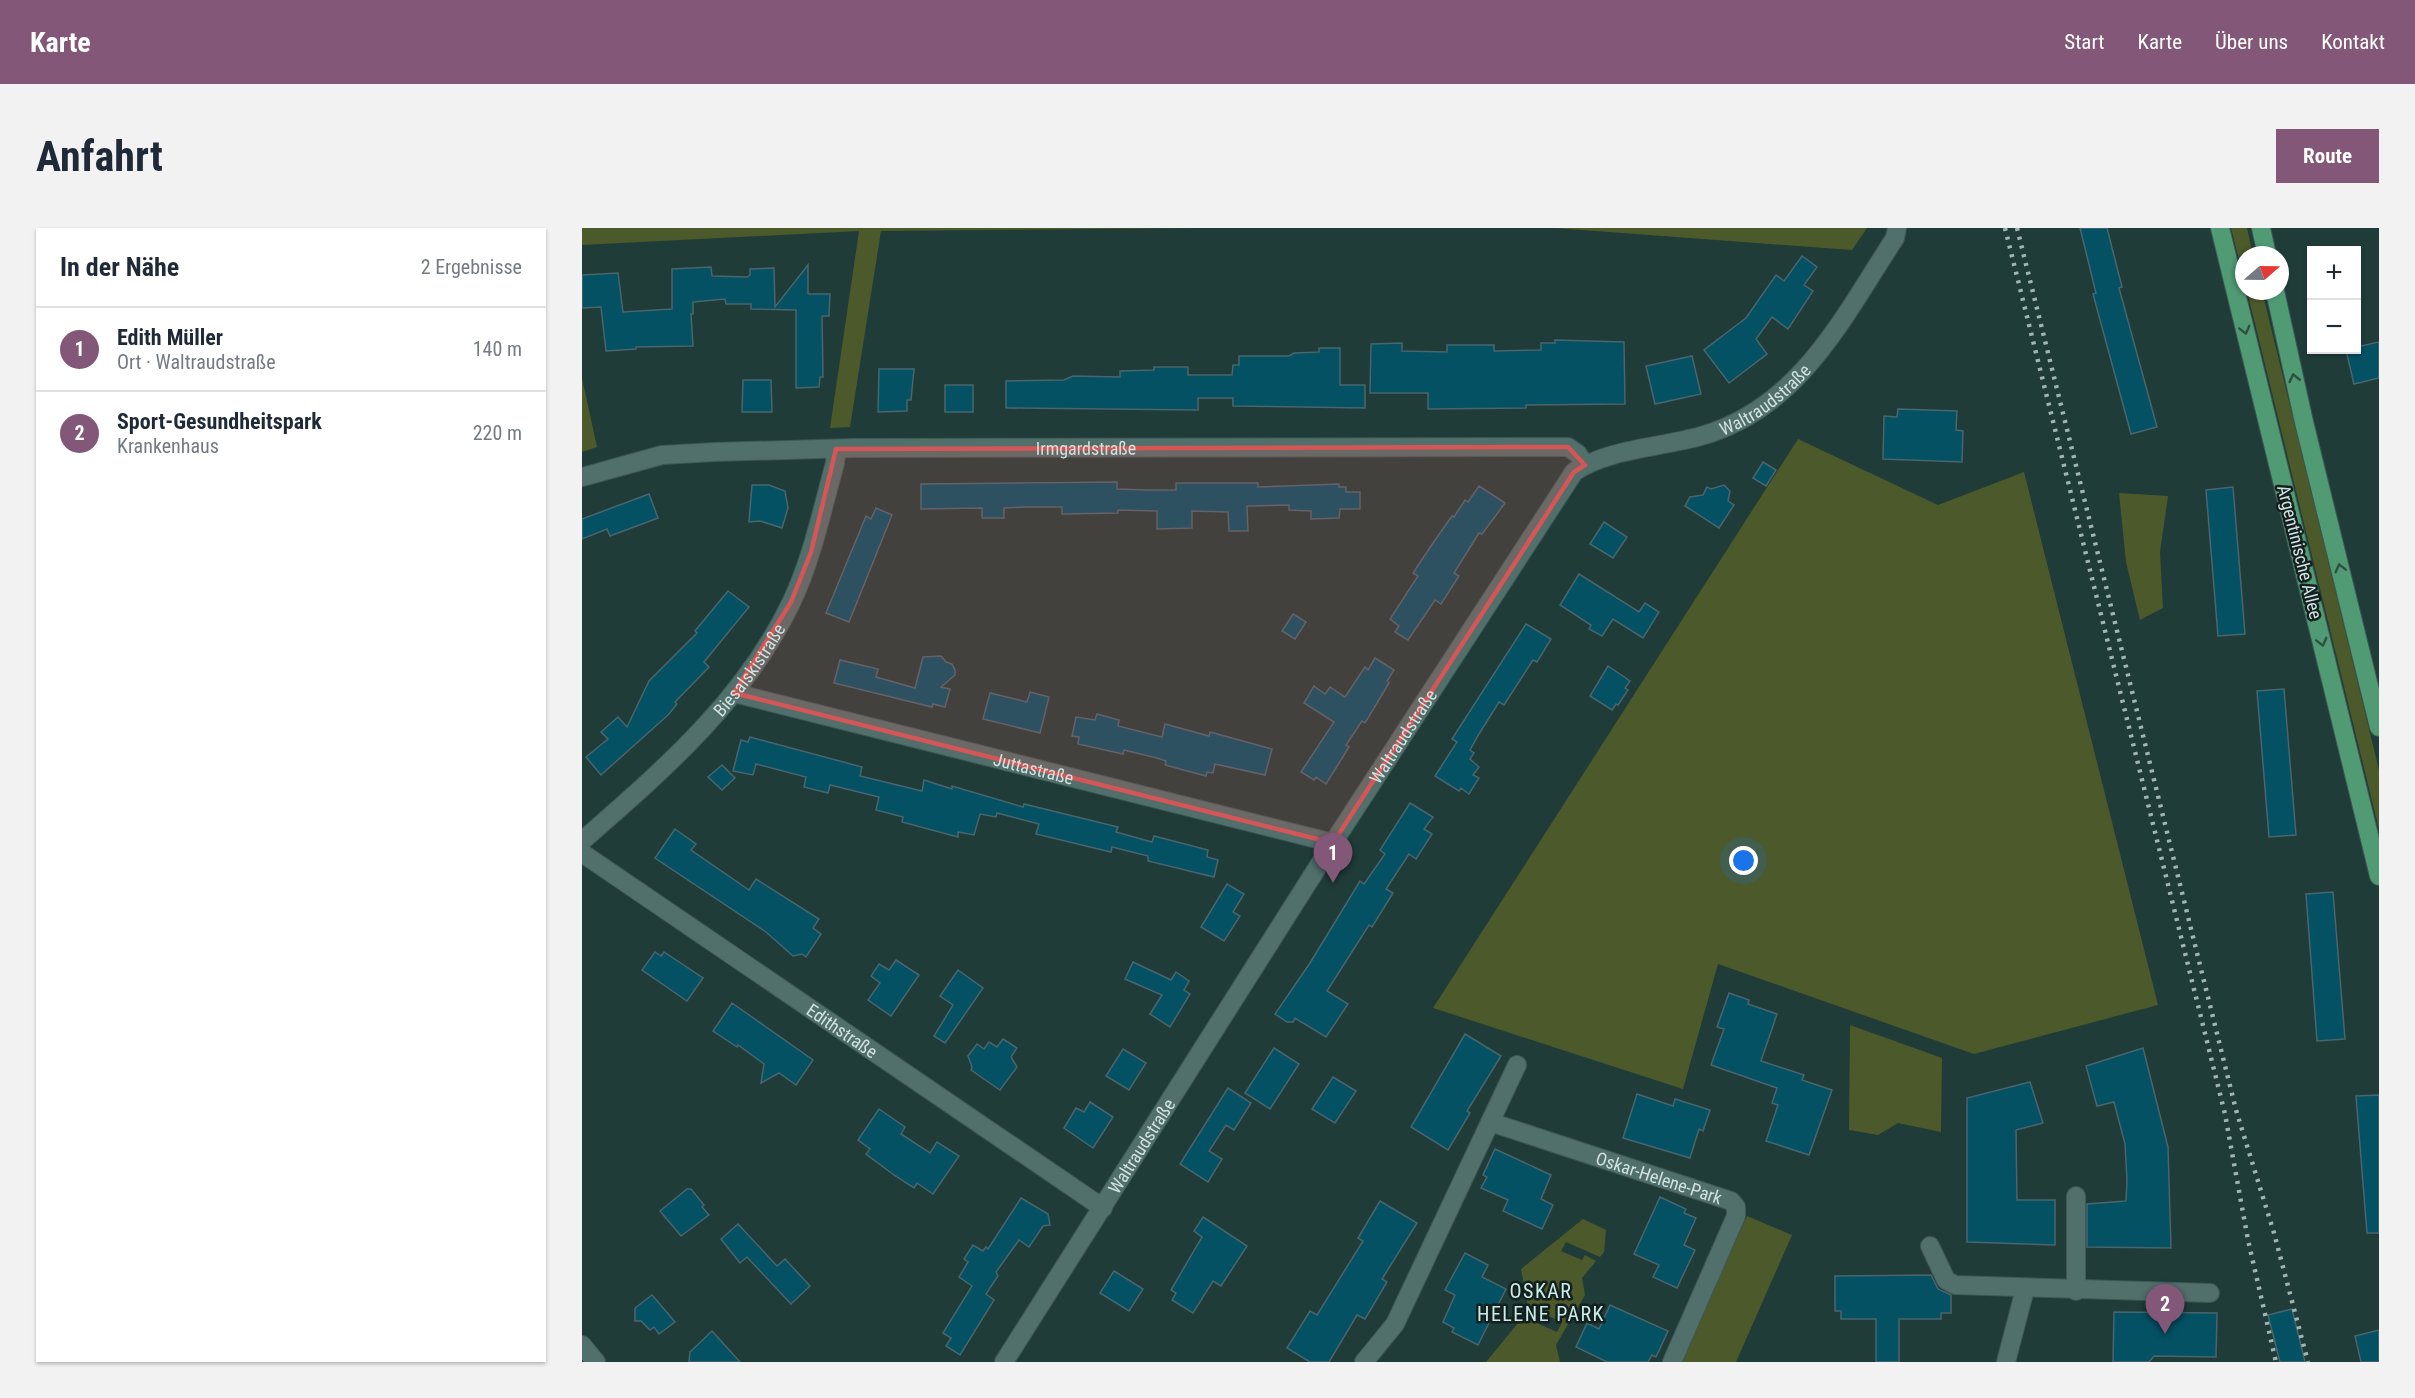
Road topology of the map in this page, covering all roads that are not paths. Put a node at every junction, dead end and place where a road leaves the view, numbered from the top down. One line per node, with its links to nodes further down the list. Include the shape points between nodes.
1 (1897, 228): 7 (street, Waltraudstraße, via 1895,238 1820,353 1777,398 1707,434)
2 (2220, 228): 14 (main road, Argentinische Allee, one-way to 14)
3 (2261, 228): 4 (main road)
4 (2265, 246)
5 (2277, 300): 10 (main road, Argentinische Allee, one-way to 5)
6 (836, 449): 7 (street, Irmgardstraße, via 1568,447); 8 (street, Irmgardstraße, via 662,455); 9 (street, Biesalskistraße, via 811,552 791,602 762,654)
7 (1585, 465): 12 (street, Waltraudstraße, via 1574,472)
8 (582, 477)
9 (734, 693): 11 (street, Biesalskistraße, via 678,756); 12 (street, Juttastraße)
10 (2379, 727)
11 (582, 841)
12 (1333, 843): 18 (street, Waltraudstraße)
13 (582, 853): 18 (street, Edithstraße)
14 (2379, 876)
15 (1518, 1065): 16 (street)
16 (1490, 1122): 26 (street, via 1395,1324); 27 (street, Oskar-Helene-Park, via 1731,1201 1736,1207 1736,1216)
17 (2076, 1196): 21 (street)
18 (1103, 1208): 25 (street, Waltraudstraße)
19 (1930, 1246): 20 (street, via 1946,1280 1956,1285)
20 (2025, 1289): 21 (street); 28 (street)
21 (2076, 1291): 22 (street)
22 (2210, 1293)
23 (582, 1345): 24 (street)
24 (596, 1362)
25 (1004, 1362)
26 (1364, 1362)
27 (1672, 1362)
28 (2006, 1362)

